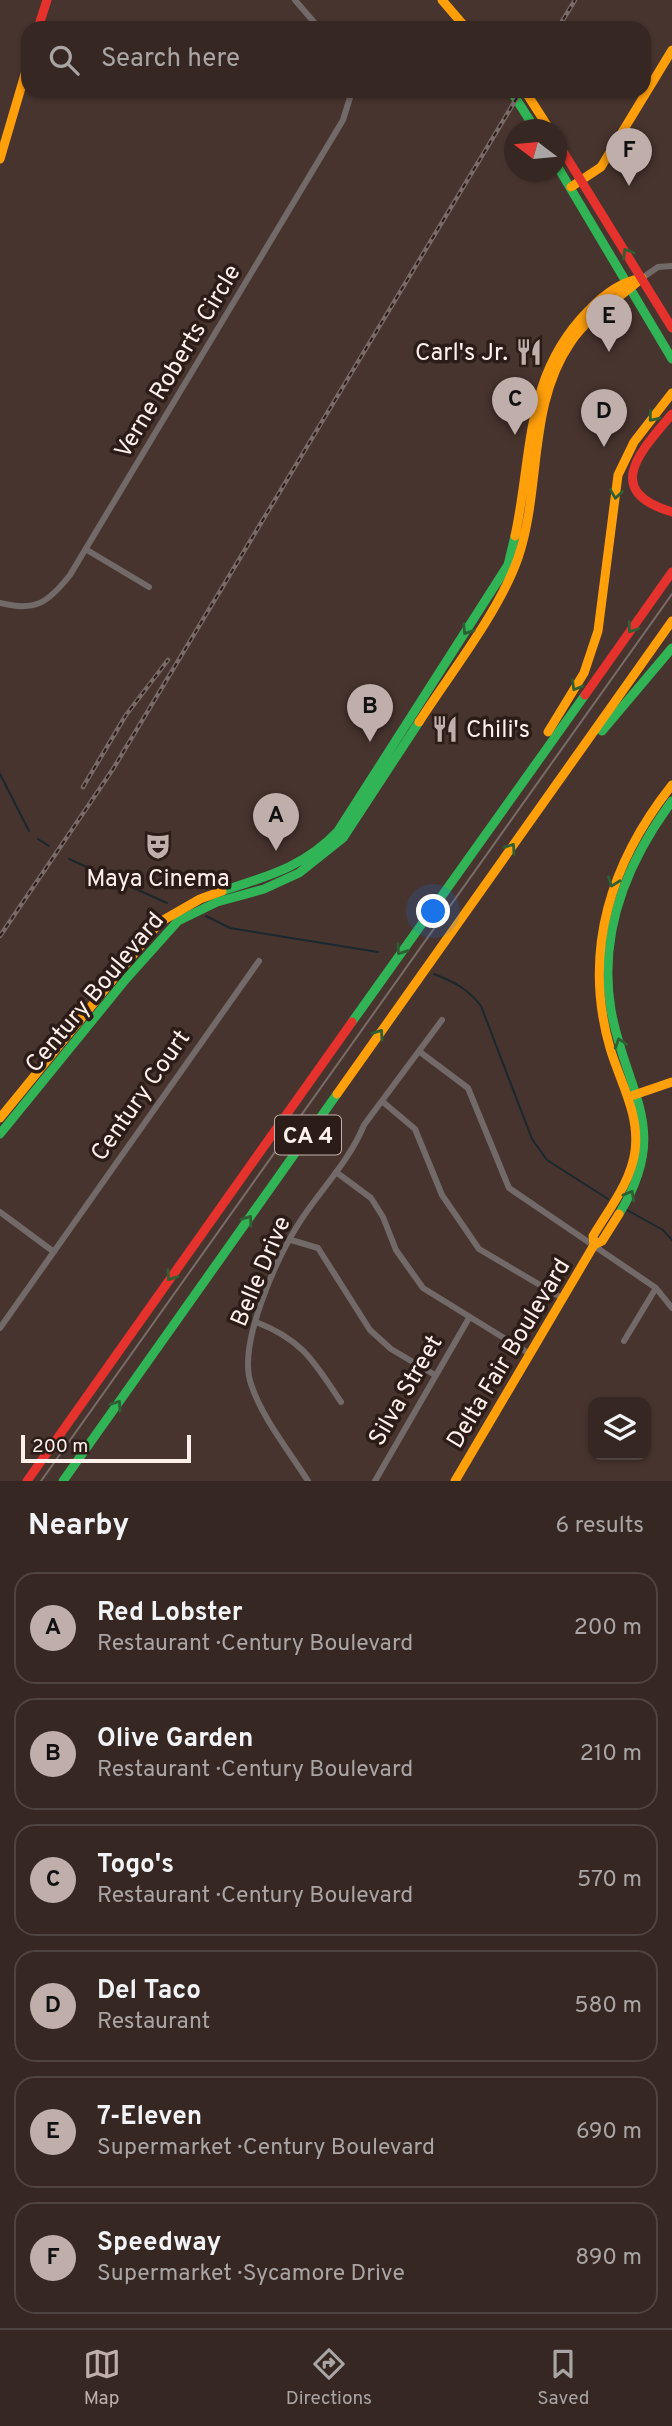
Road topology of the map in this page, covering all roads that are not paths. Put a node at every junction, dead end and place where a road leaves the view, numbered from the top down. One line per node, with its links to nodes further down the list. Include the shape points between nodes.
1 (47, 0): 4 (main road)
2 (295, 0): 5 (street)
3 (442, 0): 6 (main road)
4 (40, 21)
5 (313, 21)
6 (460, 21)
7 (672, 50): 8 (main road)
8 (651, 85)
9 (21, 88): 17 (main road)
10 (350, 98): 29 (street, Verne Roberts Circle, via 345,117)
11 (515, 98): 14 (main road)
12 (529, 98): 15 (main road)
13 (643, 98): 18 (main road, via 601,167)
14 (529, 119)
15 (543, 119)
16 (567, 157): 18 (main road)
17 (0, 159)
18 (582, 180): 20 (main road); 22 (main road, one-way to 18)
19 (567, 181): 20 (main road)
20 (571, 187): 23 (main road)
21 (672, 266): 22 (street, via 658,267)
22 (642, 278): 23 (main road, Century Boulevard); 24 (main road)
23 (629, 285): 25 (main road); 45 (main road, Century Boulevard, one-way to 45, via 573,322 547,363 534,407 517,533 508,565 338,831 318,852 286,870 200,899 160,922); 46 (main road, Century Boulevard, via 588,321 554,371 546,396 526,535 509,583 343,838 299,873 216,902 178,921)
24 (672, 327)
25 (672, 359)
26 (672, 393): 37 (main road, one-way to 37, via 633,441 618,475 603,605 584,673)
27 (672, 414): 28 (main road, via 640,452 632,469 641,499)
28 (672, 512)
29 (87, 550): 31 (street); 32 (street, Verne Roberts Circle, via 54,595 39,605)
30 (672, 572): 37 (main road, CA 4, one-way to 37)
31 (149, 587)
32 (0, 603)
33 (672, 621): 36 (main road, CA 4)
34 (672, 648): 36 (main road)
35 (672, 785): 43 (main road, Delta Fair Boulevard, one-way to 43, via 623,857 600,931 601,1012 623,1084)
36 (553, 789): 63 (main road, CA 4, one-way to 36)
37 (512, 795): 62 (main road, CA 4, one-way to 62)
38 (672, 801): 43 (main road, Delta Fair Boulevard, one-way to 38, via 611,1009 611,937 630,868)
39 (259, 961): 51 (street, Century Court)
40 (442, 1020): 41 (street, Belle Drive)
41 (419, 1052): 44 (street, Belle Drive); 50 (street, via 468,1088 509,1188)
42 (672, 1082): 43 (main road)
43 (633, 1095): 50 (main road, Delta Fair Boulevard, via 646,1127 643,1163 629,1197 602,1241)
44 (383, 1102): 47 (street, Belle Drive); 53 (street, via 415,1129 442,1195 479,1249)
45 (0, 1118)
46 (0, 1134)
47 (335, 1172): 49 (street, Belle Drive); 55 (street, via 371,1198 396,1250 423,1288)
48 (0, 1212): 51 (street)
49 (291, 1240): 56 (street, Belle Drive); 60 (street, via 318,1248 370,1330 391,1349)
50 (594, 1245): 52 (street); 53 (main road, Delta Fair Boulevard)
51 (54, 1252): 57 (street, Century Court)
52 (656, 1288): 54 (street); 58 (street)
53 (562, 1298): 59 (main road, Delta Fair Boulevard)
54 (672, 1308)
55 (469, 1318): 59 (street); 60 (street, Silva Street)
56 (256, 1322): 61 (street, via 285,1333 310,1356); 64 (street, Belle Drive, via 248,1347 250,1382)
57 (0, 1328)
58 (624, 1341)
59 (530, 1354): 66 (main road, Delta Fair Boulevard)
60 (435, 1375): 65 (street, Silva Street)
61 (341, 1402)
62 (27, 1481)
63 (63, 1481)
64 (307, 1481)
65 (375, 1481)
66 (455, 1481)

